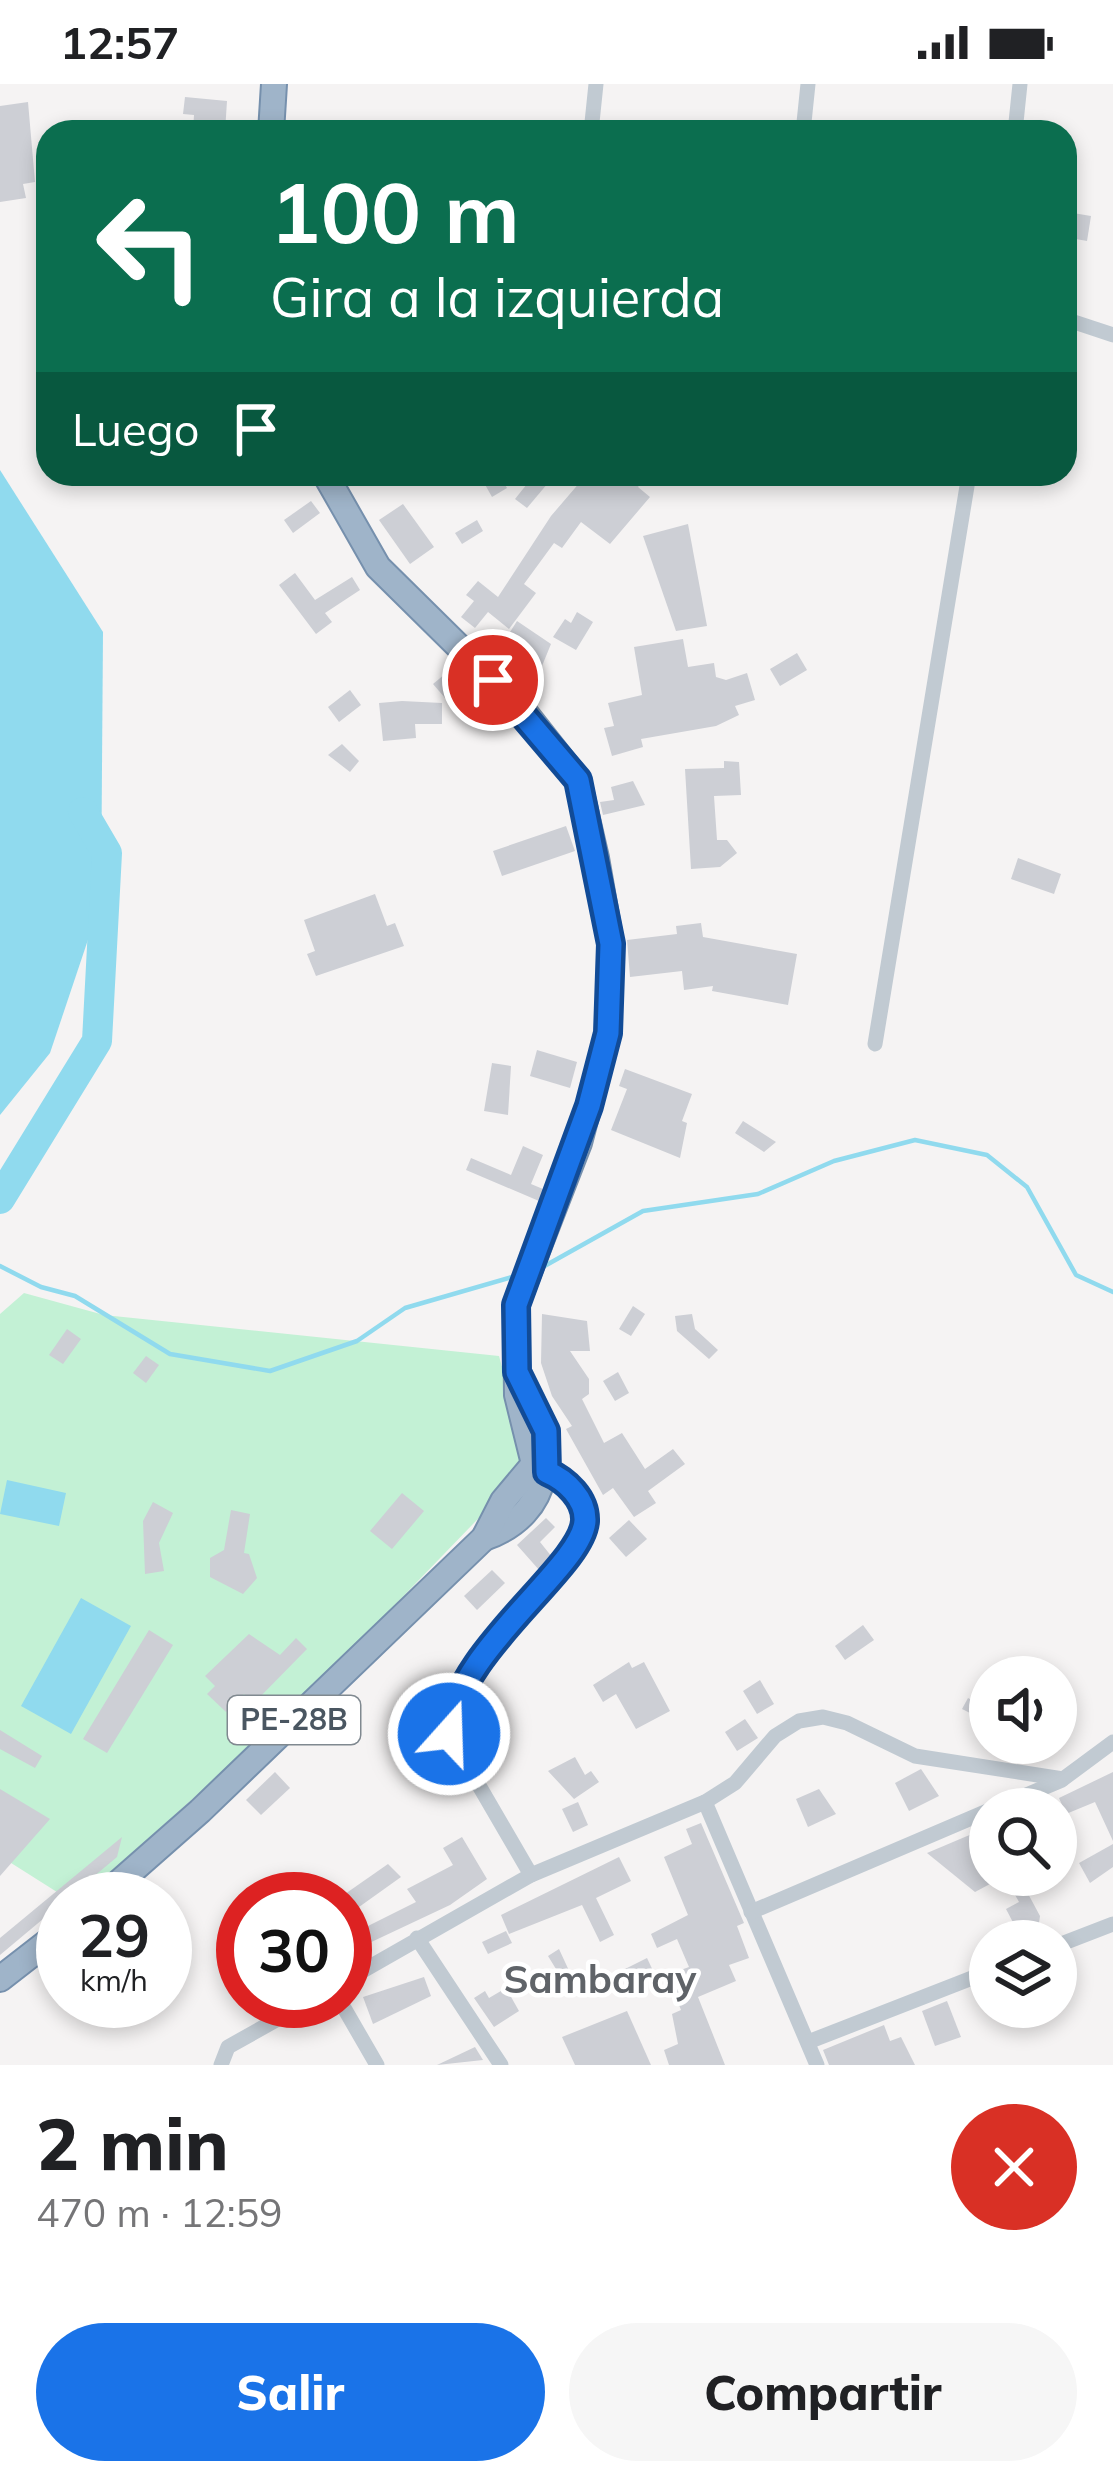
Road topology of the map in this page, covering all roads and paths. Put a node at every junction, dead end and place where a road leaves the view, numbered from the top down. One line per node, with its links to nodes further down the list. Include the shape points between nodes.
1 (274, 84): 5 (highway)
2 (596, 84): 6 (street)
3 (808, 84): 7 (street)
4 (1015, 85): 8 (street)
5 (272, 120)
6 (592, 120)
7 (804, 120)
8 (1015, 120)
9 (1077, 323): 10 (street)
10 (1113, 335)
11 (332, 486): 14 (highway, via 378,567 522,709 578,780 611,944 608,1033 579,1143 516,1305 517,1372)
12 (967, 486): 13 (street)
13 (875, 1045)
14 (540, 1470): 20 (highway, PE-28B, via 503,1501 484,1538); 21 (street, via 567,1484 586,1524 488,1649 458,1695 449,1734)
15 (1113, 1742): 16 (street)
16 (1063, 1779): 17 (street); 18 (street, via 915,1756 823,1718 775,1736 735,1783)
17 (1042, 1788)
18 (705, 1802): 21 (street); 22 (street)
19 (969, 1820): 22 (street)
20 (131, 1872)
21 (531, 1875): 24 (street)
22 (752, 1912): 32 (street)
23 (1113, 1924): 25 (street)
24 (417, 1938): 27 (street); 35 (street)
25 (1077, 1938)
26 (36, 1951): 28 (highway)
27 (372, 1965)
28 (0, 1979)
29 (969, 1979): 32 (street)
30 (262, 2028): 33 (street, via 228,2047)
31 (356, 2028): 34 (street)
32 (808, 2042): 36 (street)
33 (220, 2062)
34 (377, 2065)
35 (501, 2065)
36 (817, 2065)

